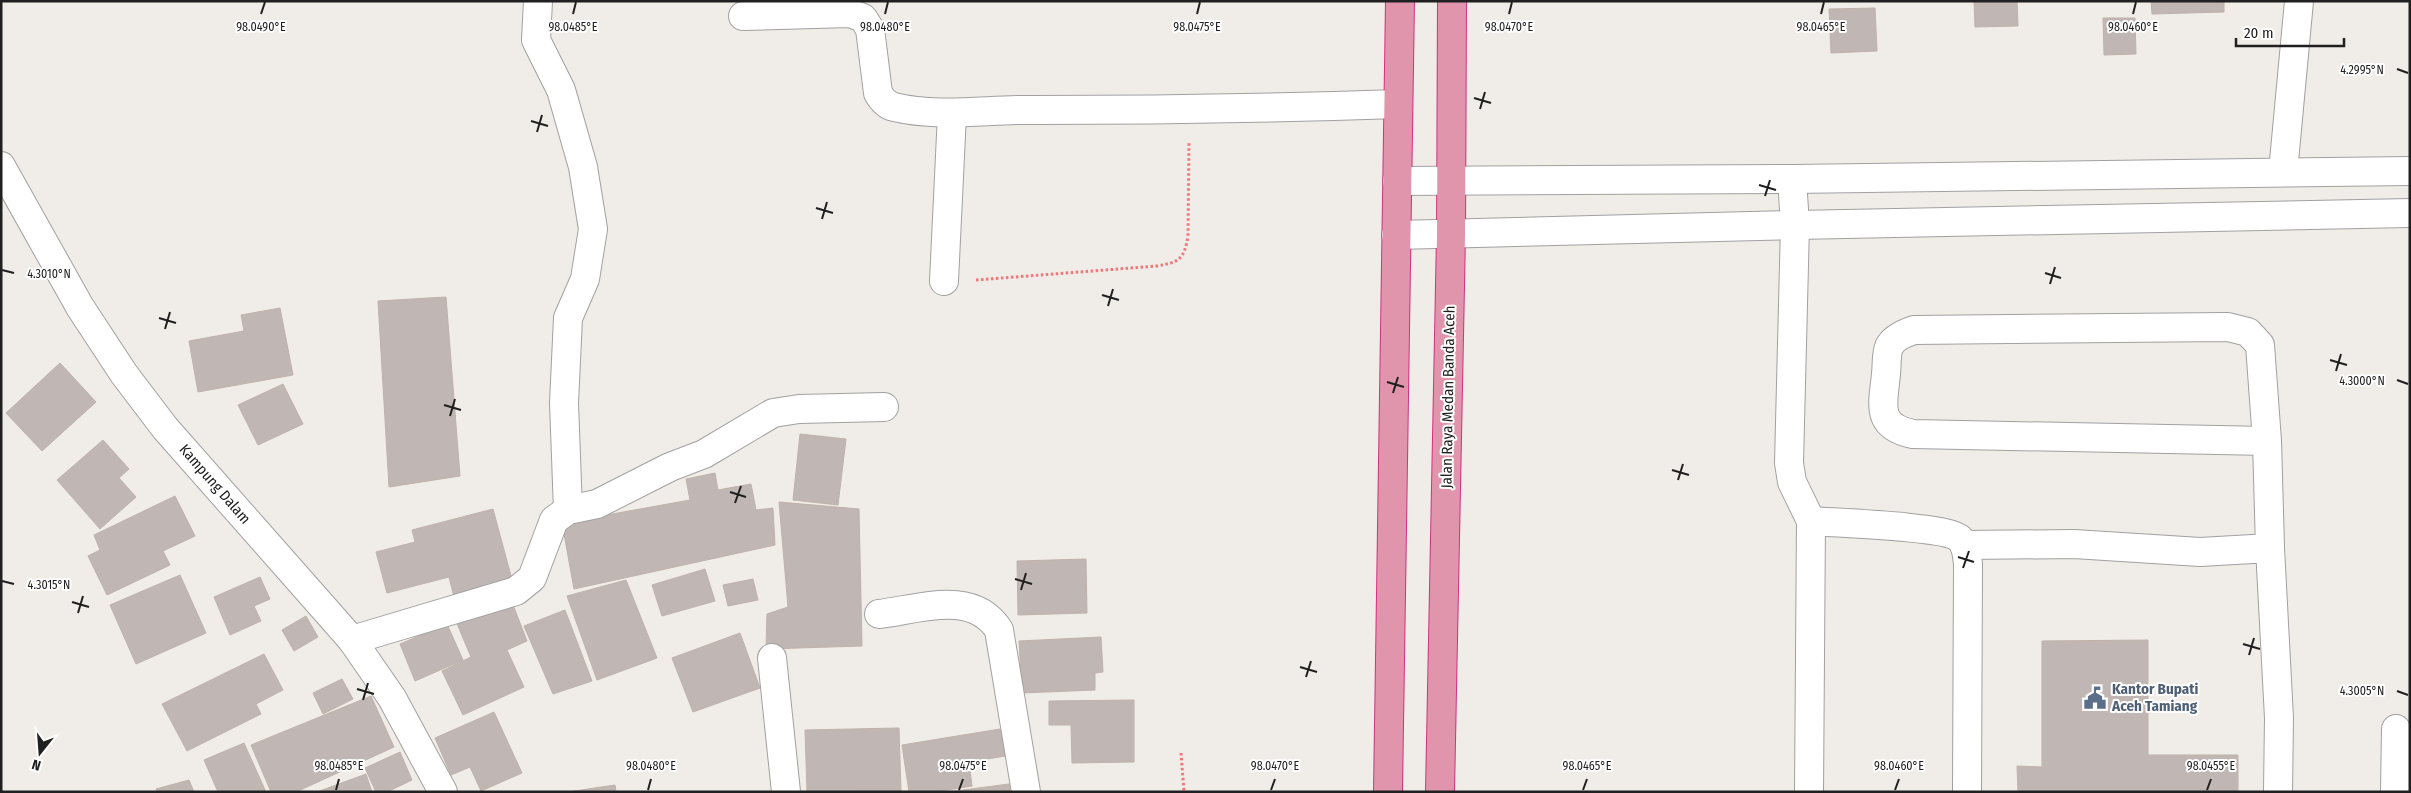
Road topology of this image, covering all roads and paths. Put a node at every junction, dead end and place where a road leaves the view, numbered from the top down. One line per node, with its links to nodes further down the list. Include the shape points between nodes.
1 (538, 1): 22 (street, via 536,40 561,90 583,167 594,229 585,279 568,318 564,404)
2 (1400, 1): 6 (highway)
3 (1452, 1): 13 (highway, Jalan Raya Medan Banda Aceh)
4 (2299, 1): 11 (street)
5 (743, 16): 8 (street, via 857,14 870,29 876,83 882,100 895,107)
6 (1398, 104): 7 (street); 14 (highway)
7 (1189, 110): 8 (street, via 1003,110); 19 (path, via 1188,236 1186,249 1175,262 964,282)
8 (952, 114): 19 (street)
9 (1, 166): 27 (street, Kampung Dalam, via 80,307 124,374 165,428)
10 (2410, 171): 11 (street)
11 (2283, 172): 12 (street)
12 (1792, 179): 13 (street); 16 (street)
13 (1450, 180): 14 (street); 18 (highway, Jalan Raya Medan Banda Aceh)
14 (1397, 181): 17 (highway)
15 (2410, 214): 16 (street)
16 (1795, 225): 18 (street); 23 (street, via 1789,463 1792,482)
17 (1396, 235): 18 (street); 35 (highway)
18 (1451, 235): 36 (highway, Jalan Raya Medan Banda Aceh)
19 (944, 281)
20 (884, 408): 22 (street, via 799,409 773,414 704,454 597,504)
21 (2267, 441): 21 (street, via 2260,345 2248,332 2228,327 1914,330 1896,338 1889,347 1883,411 1892,427 1900,432); 25 (street)
22 (568, 510): 27 (street, via 554,520 532,578 516,591)
23 (1811, 520): 24 (street, via 1928,530 1952,535); 37 (street)
24 (1964, 545): 25 (street, via 2074,544 2200,552); 38 (street, via 1968,564)
25 (2270, 548): 39 (street, via 2279,718)
26 (879, 614): 33 (street, via 950,604 967,606 992,618 999,630)
27 (352, 640): 31 (street, Kampung Dalam, via 392,698)
28 (772, 658): 32 (street)
29 (2396, 729): 40 (street)
30 (1181, 753): 34 (path)
31 (443, 792)
32 (786, 792)
33 (1026, 792)
34 (1184, 792)
35 (1388, 792)
36 (1440, 792)
37 (1809, 792)
38 (1967, 792)
39 (2278, 792)
40 (2395, 792)

